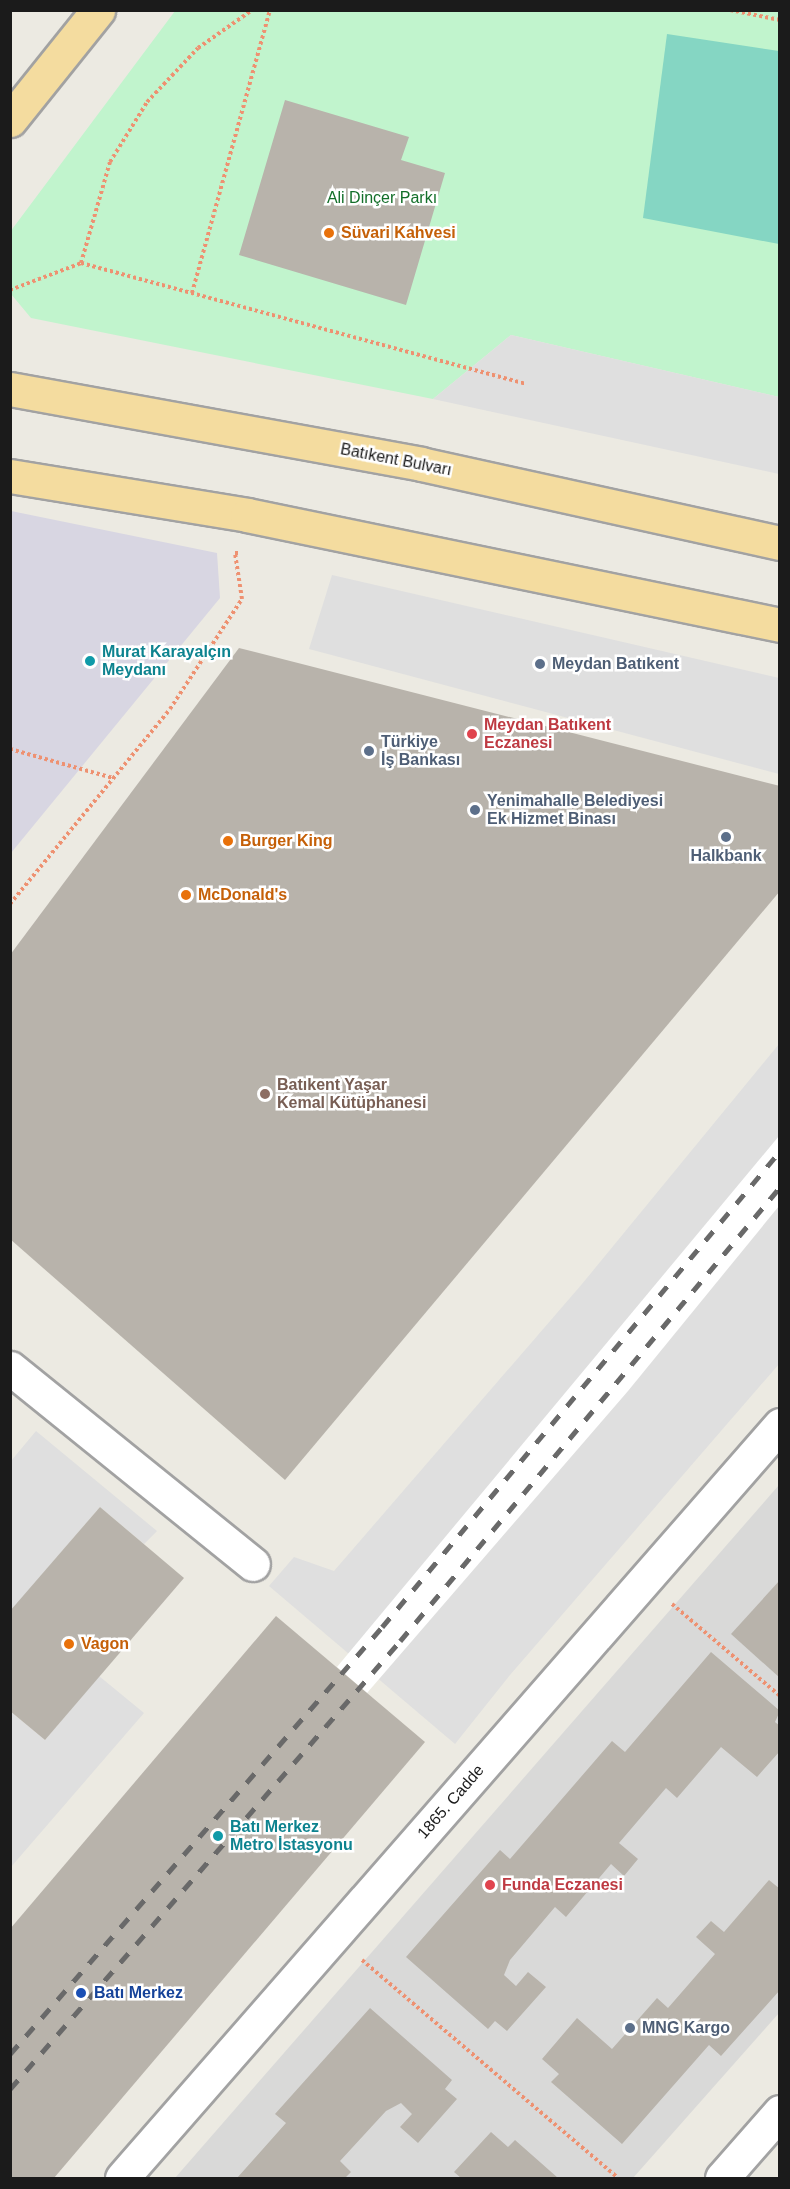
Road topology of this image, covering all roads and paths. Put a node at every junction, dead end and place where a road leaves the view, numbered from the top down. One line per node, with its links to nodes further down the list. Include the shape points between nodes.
1 (98, 10): 6 (main road)
2 (252, 10): 7 (path, via 198,48 147,102 110,162)
3 (270, 10): 9 (path)
4 (730, 10): 5 (path)
5 (780, 20)
6 (10, 120)
7 (81, 263): 8 (path); 9 (path)
8 (10, 290)
9 (192, 293): 10 (path)
10 (525, 384)
11 (10, 389): 13 (main road, Batıkent Bulvarı, via 421,464)
12 (10, 476): 15 (main road, via 247,515)
13 (780, 543)
14 (247, 552): 17 (path, via 235,554 242,598 170,709)
15 (780, 625)
16 (10, 748): 17 (path)
17 (113, 778): 18 (path)
18 (10, 904)
19 (10, 1368): 21 (street)
20 (780, 1425): 22 (street, 1865. Cadde)
21 (253, 1564)
22 (645, 1580): 23 (path); 24 (street, 1865. Cadde)
23 (780, 1696)
24 (334, 1936): 26 (street, 1865. Cadde); 27 (path)
25 (780, 2112): 28 (street)
26 (122, 2178)
27 (618, 2178)
28 (722, 2178)

